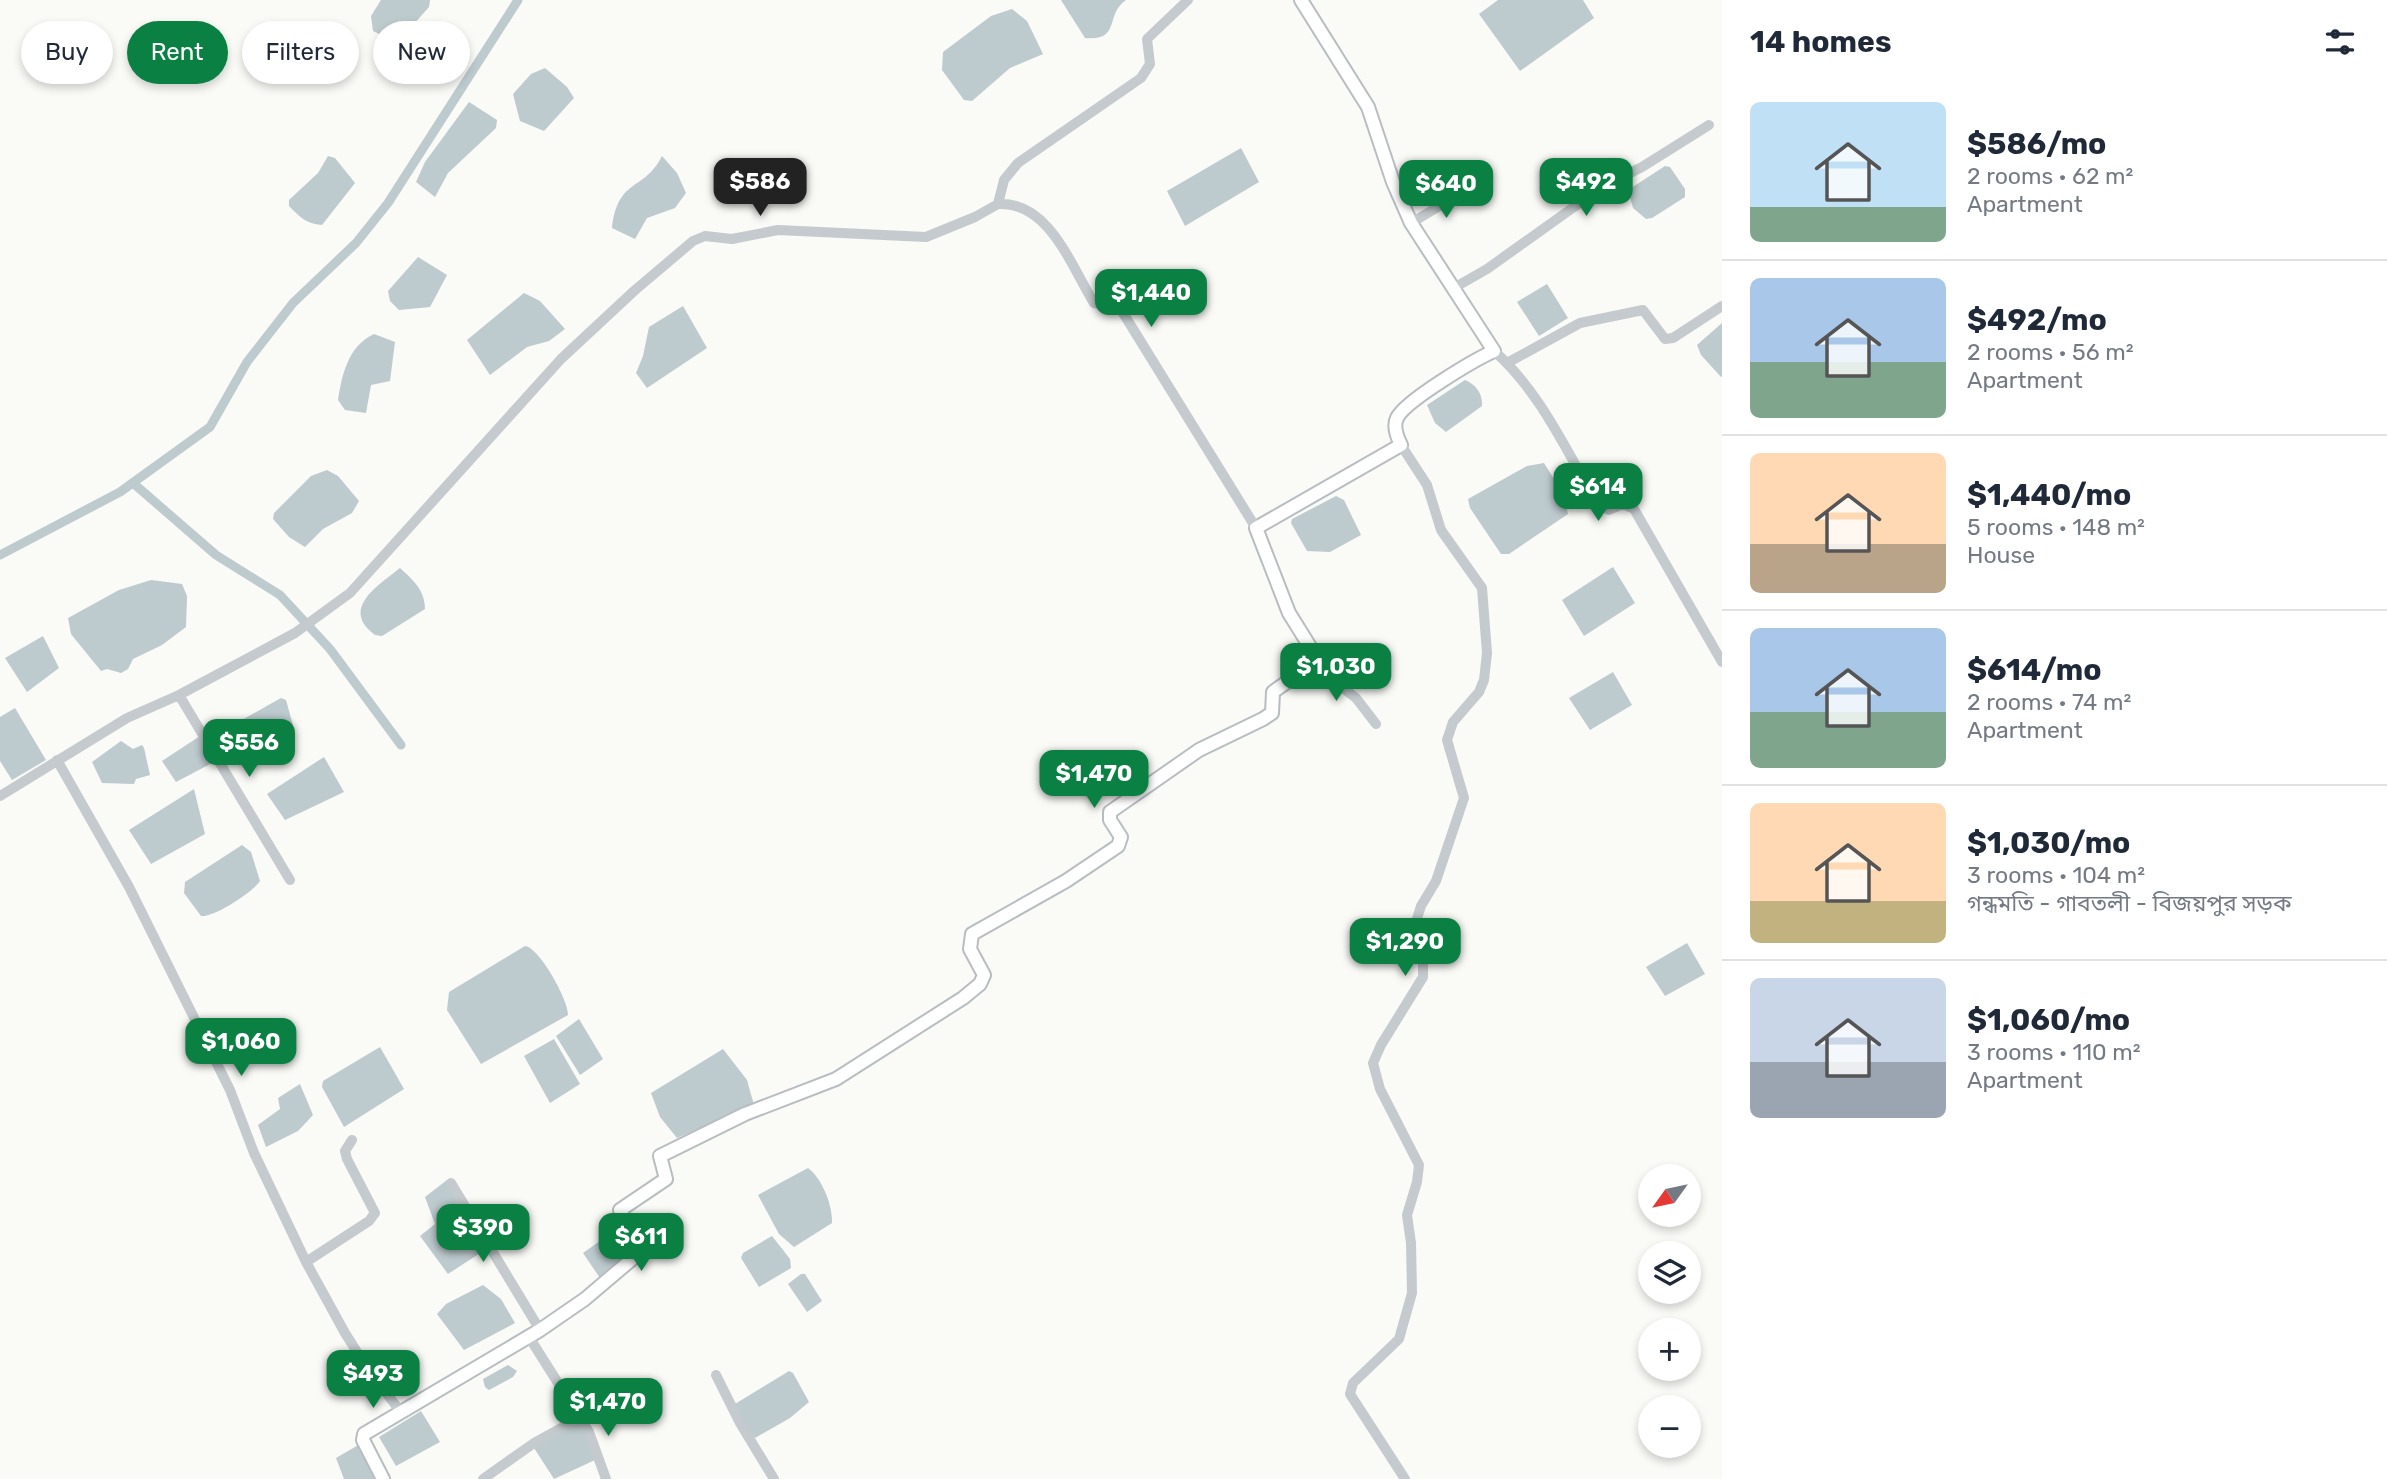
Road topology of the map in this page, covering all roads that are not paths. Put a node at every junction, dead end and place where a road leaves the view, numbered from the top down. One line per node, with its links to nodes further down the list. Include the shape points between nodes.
1 (1188, 0): 5 (street, via 1147,39 1150,64 1141,78 1018,163 1004,180)
2 (1301, 0): 6 (main road, via 1368,107 1392,182)
3 (1709, 125): 7 (street, via 1602,187 1488,269)
4 (1466, 190): 6 (street)
5 (998, 204): 12 (street, via 1026,207 1048,226 1094,303 1120,308); 15 (street, via 926,237 778,230 693,241 561,359 350,593 317,619)
6 (1411, 223): 7 (main road)
7 (1452, 289): 9 (main road)
8 (1722, 306): 10 (street, via 1673,338 1661,337 1643,310 1580,323)
9 (1493, 351): 10 (street); 11 (main road, via 1401,412 1395,424)
10 (1507, 363): 13 (street, via 1542,410 1597,503 1609,510 1623,504 1634,509)
11 (1401, 445): 12 (main road); 31 (street, via 1427,485 1441,530 1482,588 1487,653 1485,680 1453,722 1447,740 1464,798 1436,881 1420,906 1414,928 1423,977 1373,1063 1374,1077 1419,1165 1407,1215 1412,1293 1399,1339 1353,1382 1350,1394)
12 (1256, 528): 14 (main road, via 1289,613 1312,650)
13 (1722, 662)
14 (1312, 664): 16 (street, via 1356,698); 23 (main road, via 1273,692 1272,713 1264,719 1199,750 1110,812 1121,837 1118,846 972,934 970,949 984,975 963,998 836,1079 745,1114 660,1156 666,1180 620,1210 640,1249 638,1254)
15 (179, 695): 17 (street, via 127,718); 19 (street)
16 (1376, 724)
17 (57, 760): 18 (street); 22 (street, via 129,887 212,1054)
18 (0, 796)
19 (290, 880)
20 (352, 1140): 22 (street, via 345,1151 347,1159 375,1213)
21 (451, 1183): 23 (street)
22 (306, 1262): 25 (street, via 363,1362)
23 (535, 1333): 25 (main road); 26 (street)
24 (716, 1375): 30 (street)
25 (401, 1412): 27 (main road, via 362,1437)
26 (579, 1418): 28 (street); 29 (street)
27 (383, 1479)
28 (484, 1479)
29 (606, 1479)
30 (774, 1479)
31 (1405, 1479)

